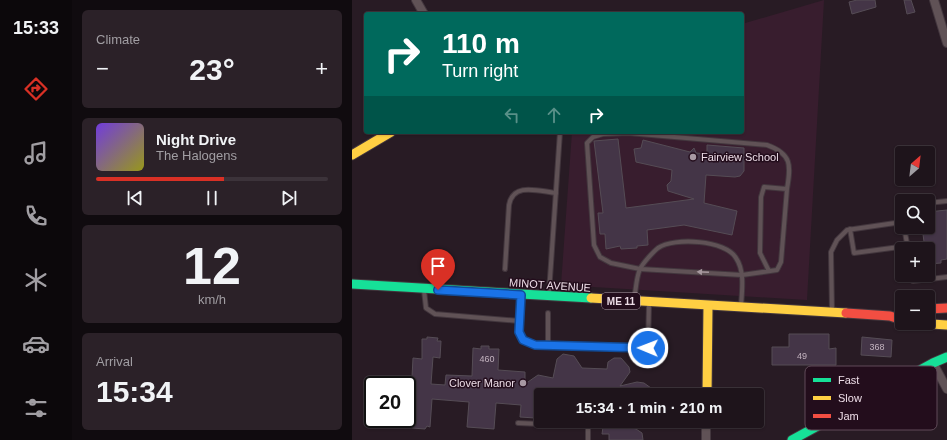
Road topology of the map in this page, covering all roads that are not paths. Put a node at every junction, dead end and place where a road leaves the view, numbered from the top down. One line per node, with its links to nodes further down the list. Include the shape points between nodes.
1 (416, 0): 3 (street)
2 (934, 0): 4 (street)
3 (423, 12)
4 (947, 44)
5 (389, 134): 9 (main road)
6 (560, 134): 11 (lane)
7 (603, 134): 17 (lane, via 587,142 594,245 600,257 612,263)
8 (640, 134): 10 (lane, via 767,145 785,155 789,163)
9 (352, 155)
10 (787, 189): 19 (lane, via 780,262 777,270); 19 (lane, via 764,187 761,197 760,253)
11 (556, 193): 18 (lane, via 524,190 513,194 509,205); 26 (lane)
12 (947, 200): 13 (lane)
13 (935, 202)
14 (895, 223): 15 (lane)
15 (850, 229): 16 (lane, via 854,253); 34 (lane, via 837,240 831,252)
16 (895, 249)
17 (640, 269): 20 (lane, one-way to 17); 20 (lane, via 658,248 681,242 706,243 724,248 736,257); 27 (lane)
18 (505, 270)
19 (769, 271): 20 (lane)
20 (742, 275): 30 (lane)
21 (947, 277): 22 (lane)
22 (935, 278)
23 (352, 284): 24 (main road, MINOT AVENUE / ME 11)
24 (424, 289): 25 (main road, MINOT AVENUE / ME 11); 38 (lane, via 426,308 434,314)
25 (521, 295): 26 (main road, MINOT AVENUE / ME 11); 38 (lane)
26 (549, 297): 27 (main road, MINOT AVENUE / ME 11)
27 (634, 302): 28 (main road, MINOT AVENUE / ME 11)
28 (649, 303): 29 (main road, MINOT AVENUE / ME 11); 41 (lane, via 648,348)
29 (708, 306): 30 (main road, MINOT AVENUE / ME 11); 47 (main road)
30 (741, 308): 34 (main road, MINOT AVENUE / ME 11)
31 (947, 308): 32 (main road)
32 (935, 309)
33 (548, 313): 41 (lane)
34 (832, 313): 36 (main road, MINOT AVENUE / ME 11)
35 (895, 315): 36 (main road, MINOT AVENUE / ME 11)
36 (890, 316): 37 (main road, MINOT AVENUE / ME 11)
37 (895, 318)
38 (519, 321): 41 (lane, via 519,332 523,340 535,345)
39 (935, 324): 40 (main road)
40 (947, 325)
41 (548, 345)
42 (947, 357): 43 (main road)
43 (933, 363): 44 (main road); 45 (street)
44 (928, 366)
45 (935, 366)
46 (937, 370): 48 (street)
47 (707, 388)
48 (947, 389)
49 (518, 423): 53 (lane, via 588,426)
50 (706, 428): 54 (street)
51 (814, 430): 52 (main road)
52 (802, 437): 55 (main road)
53 (588, 440)
54 (706, 440)
55 (792, 440)

